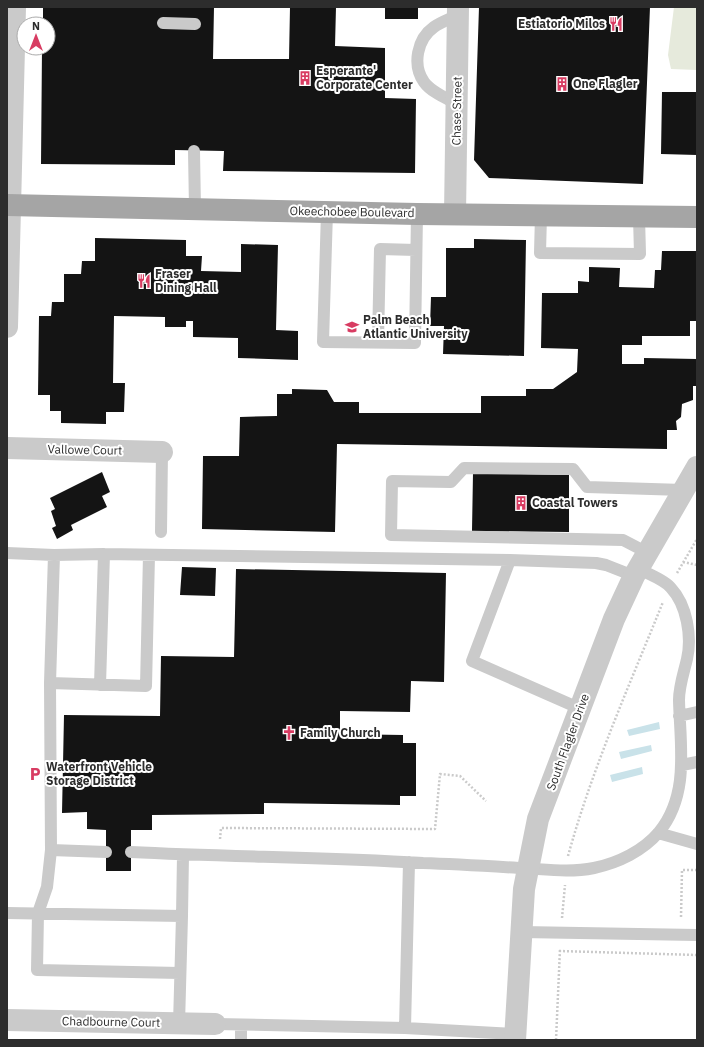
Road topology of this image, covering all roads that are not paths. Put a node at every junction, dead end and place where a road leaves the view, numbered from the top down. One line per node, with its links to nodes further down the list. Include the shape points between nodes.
1 (15, 7): 7 (street)
2 (458, 11): 5 (street, Chase Street); 5 (lane, via 433,27 421,41 417,52 417,62 424,82)
3 (163, 24): 4 (lane)
4 (195, 24)
5 (457, 104): 11 (street, Chase Street)
6 (194, 151): 8 (lane)
7 (9, 205): 8 (main road, Okeechobee Boulevard); 16 (street)
8 (195, 209): 9 (main road, Okeechobee Boulevard)
9 (326, 212): 10 (main road, Okeechobee Boulevard); 17 (lane, via 323,342)
10 (417, 214): 11 (main road, Okeechobee Boulevard); 15 (lane)
11 (455, 214): 12 (main road, Okeechobee Boulevard)
12 (541, 216): 13 (main road, Okeechobee Boulevard); 13 (lane, via 540,253 640,254)
13 (639, 217): 14 (main road, Okeechobee Boulevard)
14 (697, 217)
15 (416, 250): 17 (lane, via 380,249); 17 (lane, via 415,343)
16 (7, 327)
17 (378, 342)
18 (7, 448): 19 (street, Vallowe Court)
19 (162, 452): 22 (lane)
20 (697, 468): 21 (street, South Flagler Drive)
21 (683, 490): 28 (street, South Flagler Drive); 28 (lane, via 587,487 573,469 464,468 451,482 392,481 391,535 623,540)
22 (161, 532)
23 (7, 553): 24 (lane)
24 (54, 554): 25 (lane); 30 (lane)
25 (104, 554): 26 (lane); 31 (lane)
26 (149, 554): 27 (lane); 31 (lane, via 146,686)
27 (510, 560): 28 (lane); 32 (lane, via 472,661)
28 (640, 566): 29 (lane, via 670,586 680,600); 32 (street, South Flagler Drive, via 614,619)
29 (692, 646): 34 (lane, via 679,694)
30 (50, 683): 31 (lane); 39 (lane)
31 (100, 685)
32 (580, 709): 44 (street, South Flagler Drive, via 538,819)
33 (697, 712): 34 (lane)
34 (679, 716): 36 (lane)
35 (697, 762): 36 (lane)
36 (682, 765): 37 (lane, via 677,798)
37 (658, 833): 38 (lane); 44 (lane, via 631,855 613,863 566,871)
38 (697, 844)
39 (51, 850): 40 (lane); 46 (lane, via 47,887)
40 (106, 852)
41 (131, 852): 42 (lane)
42 (183, 855): 43 (lane); 47 (lane)
43 (409, 862): 44 (lane); 55 (lane)
44 (528, 868): 48 (street, South Flagler Drive)
45 (7, 913): 46 (lane)
46 (38, 913): 47 (lane); 50 (lane, via 37,970)
47 (182, 916): 50 (lane)
48 (521, 932): 49 (lane); 56 (street, South Flagler Drive)
49 (697, 935)
50 (180, 973): 52 (lane)
51 (7, 1020): 52 (street, Chadbourne Court)
52 (179, 1024): 53 (street, Chadbourne Court)
53 (215, 1024): 54 (lane)
54 (241, 1025): 55 (lane); 57 (lane)
55 (405, 1028): 56 (lane)
56 (516, 1037)
57 (241, 1040)

